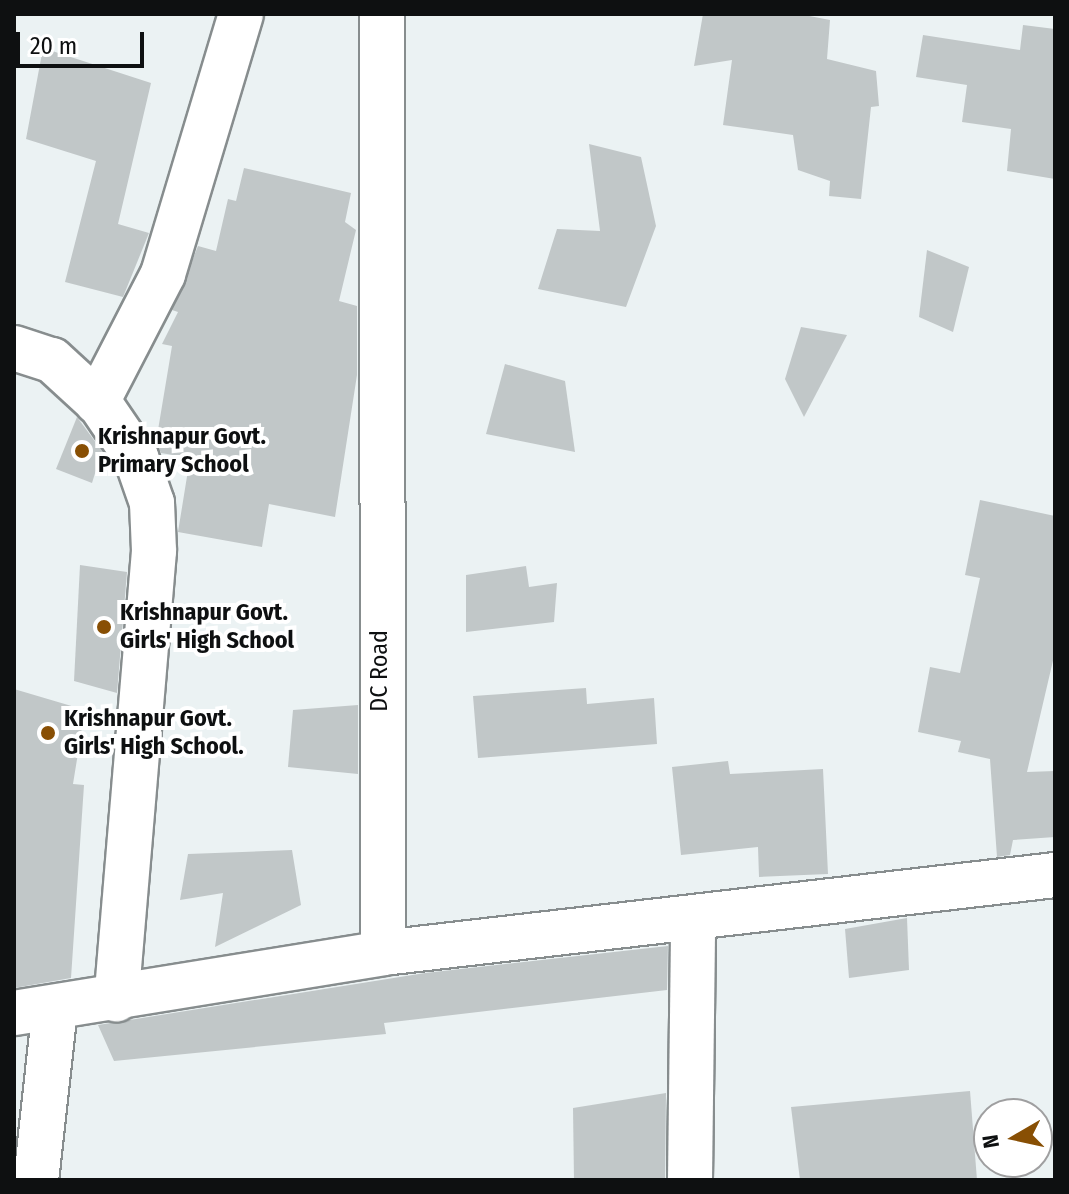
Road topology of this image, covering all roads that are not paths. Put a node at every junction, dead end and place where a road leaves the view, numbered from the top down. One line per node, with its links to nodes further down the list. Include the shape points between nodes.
1 (241, 14): 4 (street, via 163,274)
2 (382, 14): 7 (street, DC Road)
3 (14, 348): 4 (street, via 52,360)
4 (97, 402): 8 (street, via 136,457 152,503 154,551)
5 (1055, 875): 6 (street)
6 (693, 918): 7 (street); 11 (street)
7 (383, 953): 8 (street)
8 (116, 999): 9 (street)
9 (34, 1010): 10 (street)
10 (36, 1180)
11 (690, 1180)

